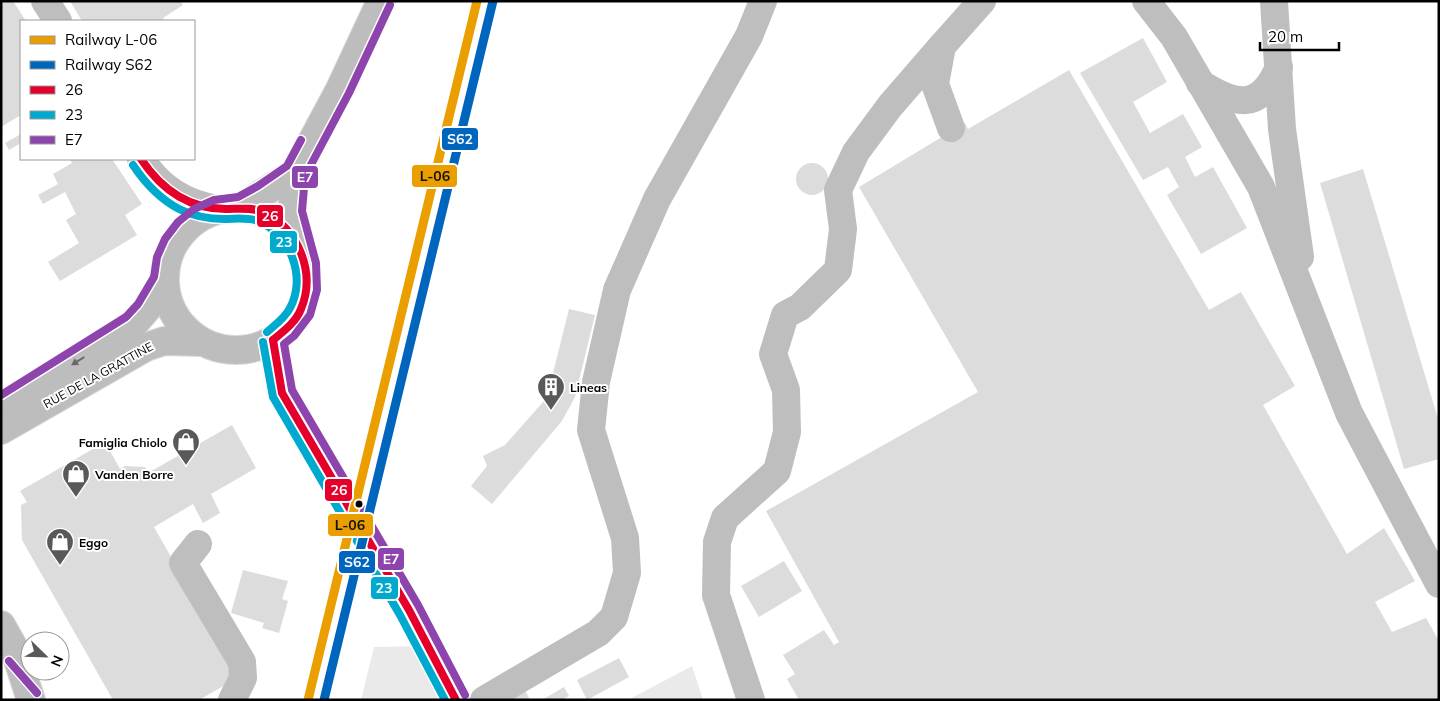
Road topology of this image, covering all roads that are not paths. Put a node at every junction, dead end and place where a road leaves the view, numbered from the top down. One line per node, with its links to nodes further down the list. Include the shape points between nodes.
1 (45, 1): 7 (street)
2 (381, 1): 13 (main road, via 340,89)
3 (763, 1): 29 (street, via 748,36 656,199 617,290 596,382 591,430 625,538 627,574 614,618 598,633)
4 (982, 1): 8 (street)
5 (1146, 1): 10 (street, via 1174,37)
6 (1274, 1): 9 (street)
7 (57, 20)
8 (942, 46): 11 (street, via 935,84); 30 (street, via 890,106 856,152 838,190 843,229 838,270 800,307 785,315 773,354 786,390 787,432 777,471 725,518 717,542 716,595)
9 (1279, 68): 10 (street, via 1262,94 1246,101 1223,97); 17 (street, via 1282,129)
10 (1200, 82): 17 (street, via 1262,187)
11 (951, 128)
12 (142, 160): 14 (street, via 151,175 167,190 194,204)
13 (295, 173): 14 (main road); 15 (main road, via 292,212)
14 (229, 208): 15 (main road, via 263,212 283,224); 16 (main road, via 200,217 185,228 166,261)
15 (299, 245): 18 (main road, via 306,264 307,288 301,310 287,329)
16 (164, 280): 19 (main road, via 174,316); 20 (main road, RUE DE LA GRATTINE, one-way to 20, via 133,325)
17 (1307, 303): 23 (street, via 1349,413)
18 (273, 340): 19 (main road, via 246,350 223,350); 28 (main road, via 282,393 409,610)
19 (201, 342): 21 (main road, RUE DE LA GRATTINE, via 164,341 146,347)
20 (1, 407)
21 (1, 430)
22 (198, 544): 27 (street, via 183,563 242,662 243,678)
23 (1439, 584)
24 (1, 625): 26 (main road, via 14,648)
25 (1, 668): 26 (main road)
26 (30, 700)
27 (232, 700)
28 (456, 700)
29 (484, 700)
30 (751, 700)

